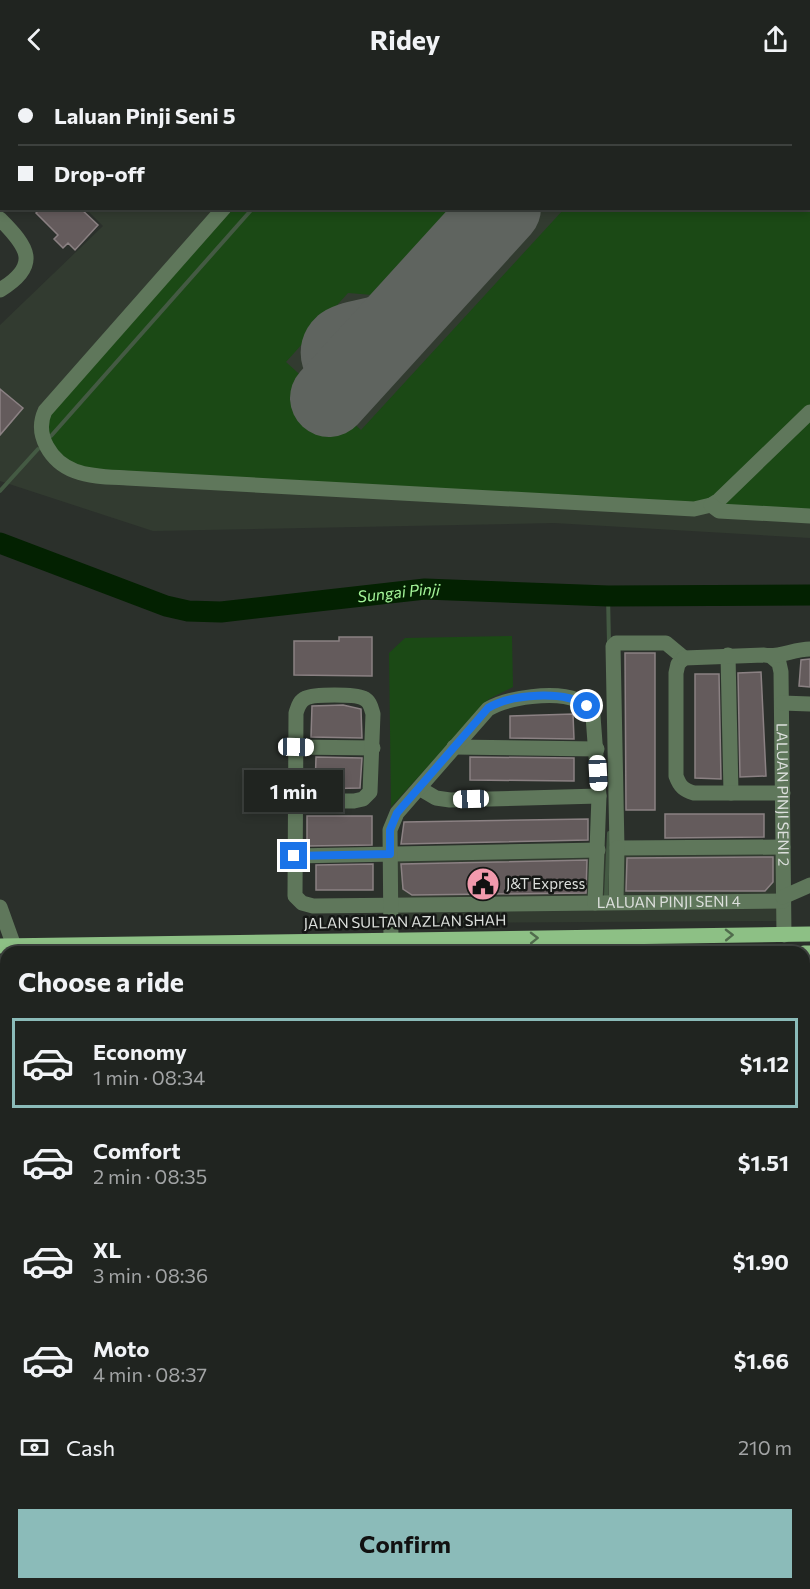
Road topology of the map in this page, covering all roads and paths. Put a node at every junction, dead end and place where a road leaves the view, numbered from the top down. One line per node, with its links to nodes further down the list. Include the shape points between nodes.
1 (222, 210): 5 (street, via 45,411 40,434 56,457 74,471 127,478 694,509)
2 (0, 219): 3 (street, via 22,240 26,254 24,268)
3 (0, 290)
4 (810, 412): 5 (street)
5 (711, 505): 6 (street, via 719,511)
6 (810, 516)
7 (810, 649): 9 (street, via 790,650)
8 (728, 655): 9 (street); 10 (street); 18 (street)
9 (772, 657): 11 (street, LALUAN PINJI SENI 2, via 781,672)
10 (684, 658): 18 (street, via 676,673 679,785 694,793); 23 (street, via 666,643 614,646)
11 (782, 703): 12 (street); 19 (street, LALUAN PINJI SENI 2)
12 (810, 704)
13 (296, 747): 15 (street); 15 (street, via 296,713 305,698 356,696 371,705); 21 (street)
14 (454, 747): 16 (street); 16 (street, via 488,708 501,701 566,697 578,700 593,716); 17 (street)
15 (373, 748): 21 (street, via 372,784 363,799)
16 (597, 749): 20 (street)
17 (419, 788): 20 (street, via 436,798 450,800); 25 (street, via 397,813 390,830)
18 (731, 793): 19 (street)
19 (783, 793): 22 (street, LALUAN PINJI SENI 2)
20 (599, 796): 24 (street)
21 (295, 801): 26 (street)
22 (783, 847): 23 (street); 28 (street, LALUAN PINJI SENI 2)
23 (616, 848): 30 (street)
24 (598, 850): 25 (street); 29 (street)
25 (390, 854): 26 (street); 31 (street)
26 (294, 856): 31 (street, LALUAN PINJI SENI 4, via 295,896 302,903)
27 (810, 885): 28 (street)
28 (783, 899): 30 (street, LALUAN PINJI SENI 4); 34 (street, LALUAN PINJI SENI 2)
29 (595, 903): 30 (street, LALUAN PINJI SENI 4); 31 (street, LALUAN PINJI SENI 4)
30 (616, 903)
31 (391, 905): 35 (street)
32 (0, 907): 36 (street)
33 (810, 934): 34 (main road, JALAN SULTAN AZLAN SHAH)
34 (784, 935): 35 (main road, JALAN SULTAN AZLAN SHAH, one-way to 34)
35 (391, 940): 36 (main road, JALAN SULTAN AZLAN SHAH); 37 (main road)
36 (7, 946)
37 (397, 946)

